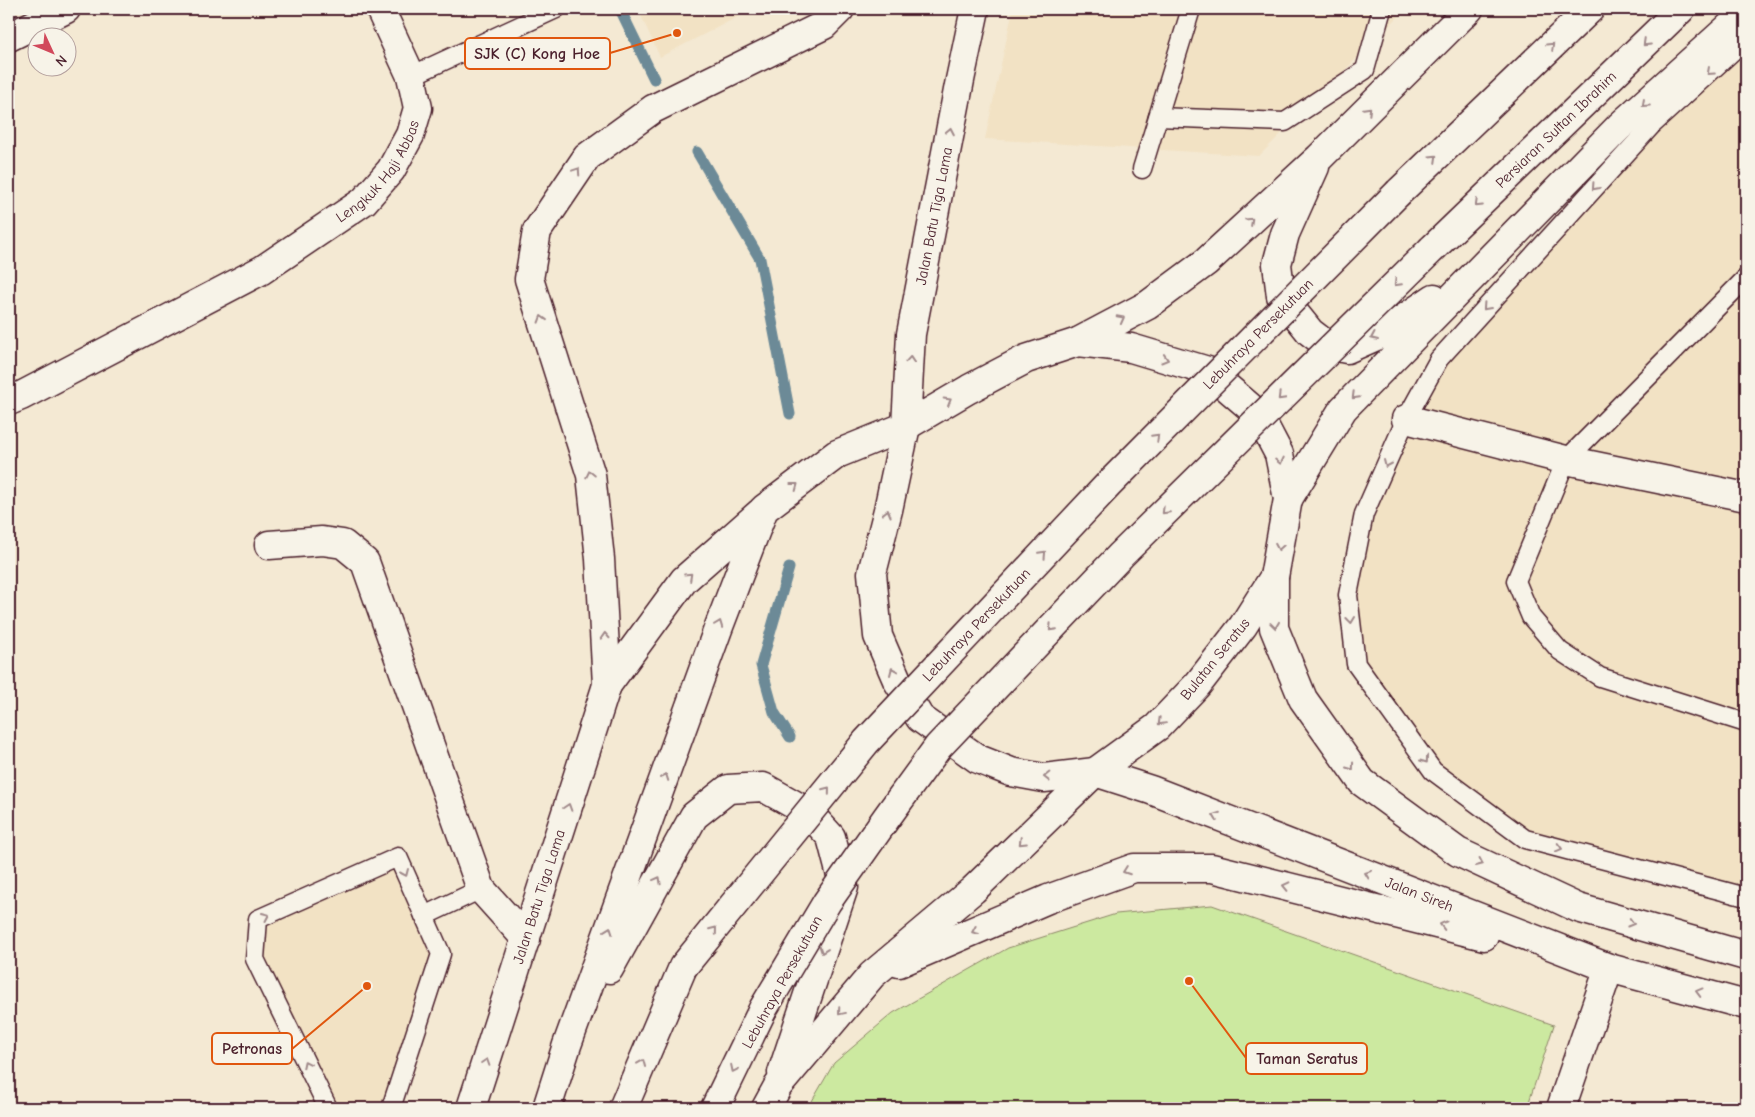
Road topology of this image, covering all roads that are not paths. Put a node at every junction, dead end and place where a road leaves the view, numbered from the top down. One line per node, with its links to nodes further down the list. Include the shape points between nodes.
1 (66, 9): 12 (main road)
2 (380, 9): 14 (main road, Lengkuk Haji Abbas)
3 (556, 9): 14 (lane)
4 (840, 9): 31 (main road, one-way to 4, via 600,559 591,475 529,279 537,231 586,157 653,109 824,25)
5 (975, 9): 24 (main road, Jalan Batu Tiga Lama, one-way to 5, via 911,334)
6 (1191, 9): 15 (lane)
7 (1382, 9): 15 (lane, via 1365,70 1285,122)
8 (1470, 9): 16 (main road, one-way to 8)
9 (1590, 9): 48 (main road, Lebuhraya Persekutuan, one-way to 9, bridge, via 683,967 866,742 1108,485 1399,192)
10 (1681, 9): 19 (main road, Persiaran Sultan Ibrahim, one-way to 19)
11 (1746, 12): 18 (main road, one-way to 18, via 1620,126)
12 (9, 37)
13 (1746, 39): 23 (lane, one-way to 23, via 1652,125 1439,359)
14 (411, 76): 22 (main road, Lengkuk Haji Abbas, via 418,108 410,135 391,170 364,201 262,270)
15 (1158, 116): 17 (lane)
16 (1319, 158): 18 (main road, one-way to 16, via 1442,293 1381,334 1347,349 1327,345 1310,332 1281,296 1277,264 1285,234); 21 (main road, one-way to 16, via 1148,305 1206,262)
17 (1142, 169)
18 (1512, 237): 27 (main road, one-way to 27, via 1343,409)
19 (1432, 249): 49 (main road, Lebuhraya Persekutuan, one-way to 49, bridge, via 1121,555 938,747 827,902 763,1010)
20 (1746, 278): 25 (lane)
21 (1078, 342): 24 (main road, Bulatan Seratus, one-way to 21, via 1026,359); 27 (main road, Bulatan Seratus, one-way to 27, via 1131,348 1208,371 1258,414 1278,454)
22 (9, 401)
23 (1406, 419): 25 (main road); 35 (lane, one-way to 35, via 1364,514 1348,595 1356,664 1433,771 1525,839)
24 (906, 426): 28 (main road, one-way to 24, via 837,454); 33 (main road, Bulatan Seratus, one-way to 24, via 1044,778 1011,772 978,759 920,718 898,680 878,636 872,573)
25 (1566, 460): 26 (main road); 32 (lane, via 1516,581 1531,618 1560,651 1600,677)
26 (1746, 497)
27 (1288, 499): 30 (main road, Bulatan Seratus, one-way to 30)
28 (764, 509): 31 (main road, one-way to 28, via 684,580); 42 (main road, one-way to 28)
29 (269, 545): 34 (main road, via 342,544 365,562)
30 (1274, 577): 33 (main road, Bulatan Seratus, one-way to 33, via 1244,626 1198,684 1157,727); 38 (main road, one-way to 38, via 1274,628 1303,699 1362,782 1458,852 1578,908)
31 (607, 685): 37 (main road, Jalan Batu Tiga Lama, one-way to 31)
32 (1746, 723)
33 (1095, 772): 39 (main road, Jalan Sireh, one-way to 33, via 1151,790); 40 (main road, one-way to 40, via 972,890)
34 (481, 889): 36 (lane); 37 (main road)
35 (1746, 898)
36 (424, 916): 44 (lane, one-way to 36, via 255,959 258,919 398,857); 45 (lane, via 440,954)
37 (526, 938): 46 (main road, Jalan Batu Tiga Lama, one-way to 37)
38 (1746, 956)
39 (1609, 968): 40 (main road, one-way to 40, via 1212,868 1134,868 1048,899); 41 (main road, Jalan Sireh, one-way to 39); 50 (main road)
40 (872, 975): 43 (main road, one-way to 43)
41 (1746, 1005)
42 (567, 1044): 43 (main road, one-way to 43, via 694,816 728,789 763,787 809,813 831,837 844,887); 47 (main road)
43 (772, 1097)
44 (328, 1108)
45 (391, 1108)
46 (471, 1108)
47 (547, 1108)
48 (623, 1108)
49 (715, 1108)
50 (1561, 1108)

